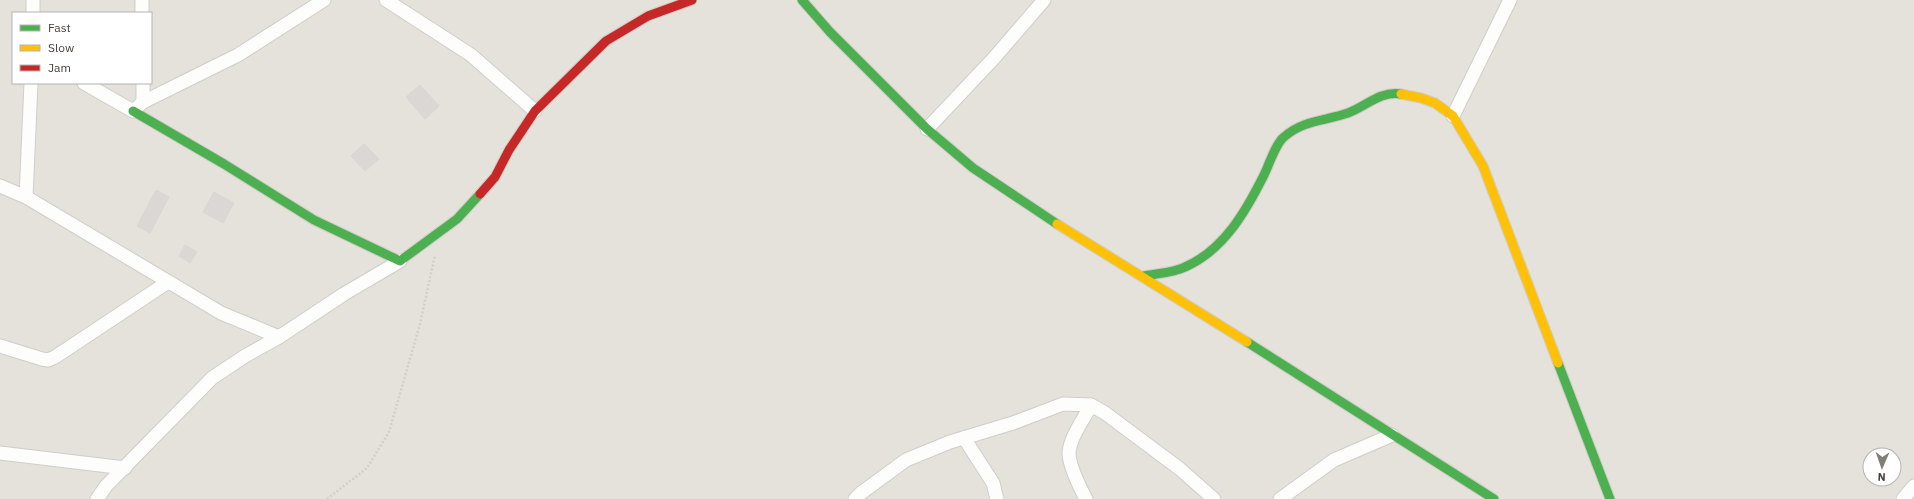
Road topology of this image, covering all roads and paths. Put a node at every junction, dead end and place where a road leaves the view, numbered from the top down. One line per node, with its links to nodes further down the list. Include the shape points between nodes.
1 (33, 0): 9 (street)
2 (142, 0): 10 (street)
3 (324, 0): 14 (street, via 238,55)
4 (386, 0): 16 (street, via 471,55)
5 (692, 0): 16 (street, via 648,16 606,41)
6 (802, 0): 18 (street, via 830,32)
7 (1044, 0): 18 (street)
8 (1510, 0): 17 (street)
9 (33, 12)
10 (142, 12)
11 (31, 84): 20 (street)
12 (86, 84): 15 (street)
13 (143, 84): 14 (street)
14 (143, 102): 15 (street)
15 (133, 111): 22 (street, via 314,220)
16 (535, 111): 21 (street, via 509,150 495,177 457,219)
17 (1453, 116): 23 (street, via 1435,103 1422,98 1393,93 1378,96 1348,113 1296,127 1282,138 1245,213 1216,246 1186,268); 42 (street, via 1483,166 1496,196)
18 (928, 128): 23 (street, via 973,168 1033,209)
19 (0, 186): 20 (street)
20 (26, 197): 24 (street)
21 (440, 233): 22 (street); 35 (path, via 420,324 389,432 367,468)
22 (400, 261): 25 (street)
23 (1144, 276): 28 (street)
24 (168, 282): 25 (street, via 221,313); 26 (street, via 48,360)
25 (279, 336): 31 (street, via 212,378)
26 (0, 346)
27 (1091, 405): 29 (street, via 1063,404); 38 (street, via 1072,441 1069,453); 39 (street, via 1180,469)
28 (1392, 435): 33 (street); 40 (street, via 1334,460)
29 (964, 438): 36 (street, via 906,460); 37 (street, via 993,483)
30 (0, 453): 31 (street)
31 (125, 468): 34 (street, via 106,486)
32 (1914, 486): 43 (street)
33 (1480, 495): 41 (street)
34 (97, 499)
35 (327, 499)
36 (855, 499)
37 (997, 499)
38 (1086, 499)
39 (1214, 499)
40 (1280, 499)
41 (1494, 499)
42 (1610, 499)
43 (1903, 499)

